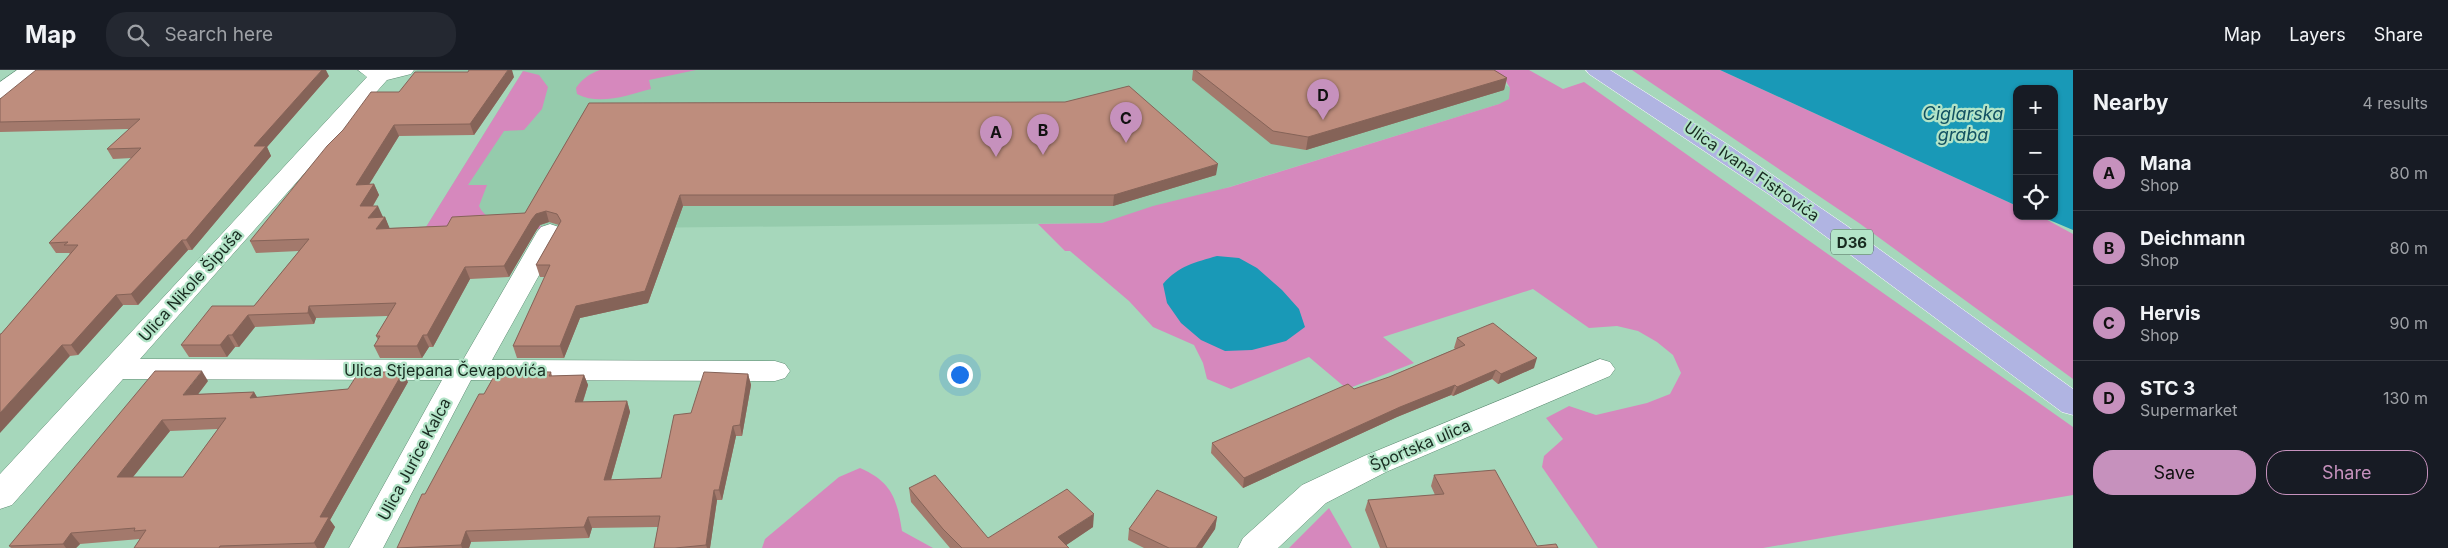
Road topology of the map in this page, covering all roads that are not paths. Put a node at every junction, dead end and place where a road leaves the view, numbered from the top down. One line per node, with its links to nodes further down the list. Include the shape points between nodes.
1 (30, 70): 4 (street)
2 (1596, 70): 10 (main road, Ulica Ivana Fistrovića / D36, via 1781,190)
3 (384, 72): 6 (street, Ulica Nikole Šipuša)
4 (0, 92)
5 (550, 232): 8 (street, Ulica Jurice Kalca)
6 (114, 369): 8 (street, Ulica Stjepana Čevapovića); 11 (street, Ulica Nikole Šipuša)
7 (1600, 369): 13 (street, Športska ulica, via 1375,464 1314,494)
8 (467, 370): 9 (street, Ulica Stjepana Čevapovića); 12 (street, Ulica Jurice Kalca)
9 (775, 371)
10 (2073, 404)
11 (0, 496)
12 (366, 548)
13 (1255, 548)

